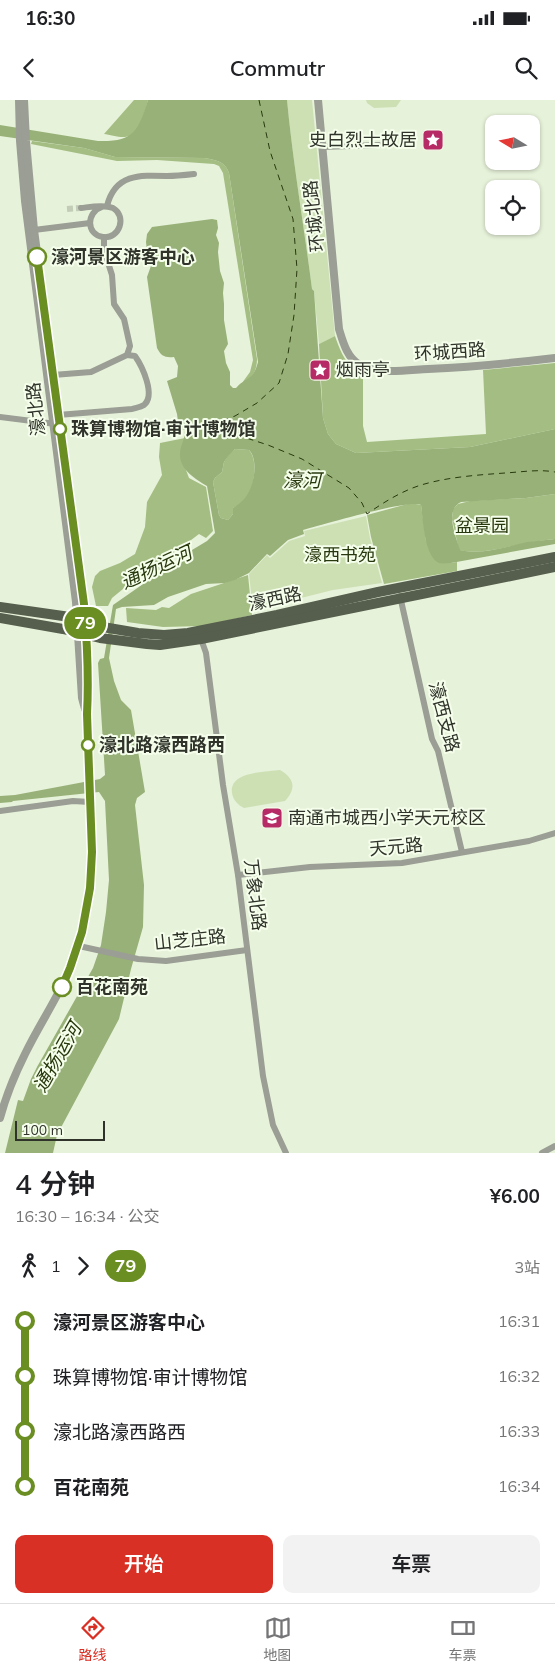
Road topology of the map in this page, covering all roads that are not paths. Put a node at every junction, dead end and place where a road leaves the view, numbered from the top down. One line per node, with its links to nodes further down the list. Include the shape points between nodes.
1 (18, 100): 4 (street, 濠北路)
2 (24, 100): 4 (street, 濠北路)
3 (318, 100): 7 (street, 环城北路)
4 (22, 126): 5 (street, 濠北路)
5 (23, 141): 12 (street, 濠北路); 20 (street, 濠北路, via 34,278)
6 (379, 145): 7 (street)
7 (322, 147): 14 (street, 环城北路)
8 (194, 174): 9 (street, via 138,176 116,186)
9 (105, 206): 10 (street); 11 (street, via 96,208); 13 (street, via 117,211 120,226 114,234)
10 (82, 208)
11 (90, 223): 12 (street); 13 (street, via 94,232)
12 (34, 230): 17 (street, 濠北路)
13 (104, 237): 15 (street, via 114,304 124,319 130,346)
14 (339, 329): 16 (street, 环城西路, via 351,358 360,365 381,370 447,368)
15 (127, 355): 17 (street, via 91,372); 18 (street, via 135,356 140,362 148,386 144,405 132,409)
16 (555, 358)
17 (53, 375): 18 (street, 濠北路)
18 (58, 415): 20 (street, 濠北路)
19 (0, 418): 20 (street)
20 (57, 424): 26 (street, 濠北路)
21 (555, 557): 23 (main road, 濠西路)
22 (555, 567): 23 (main road, 濠西路)
23 (399, 593): 26 (main road, 濠西路, via 378,592 188,634 150,634 97,626); 28 (main road, 濠西路); 32 (street, 濠西支路)
24 (0, 607): 26 (main road, 濠西路)
25 (0, 618): 27 (main road, 濠西路)
26 (81, 620): 27 (street, 濠北路)
27 (82, 633): 28 (main road, 濠西路, via 122,642 160,645); 29 (street, 濠北路, via 82,698 87,714)
28 (202, 639): 33 (street, 万象北路)
29 (90, 799): 30 (street); 34 (street, 濠北路, via 90,888)
30 (0, 811)
31 (555, 833): 32 (street, 天元路)
32 (462, 852): 33 (street, 天元路, via 402,863)
33 (238, 875): 35 (street, 万象北路)
34 (78, 946): 35 (street, 山芝庄路, via 138,959 166,961); 36 (street, 濠北路, via 61,988 25,1053)
35 (247, 950): 38 (street, 万象北路, via 263,1076 273,1125)
36 (0, 1118)
37 (555, 1146): 39 (street)
38 (286, 1153)
39 (542, 1153)

